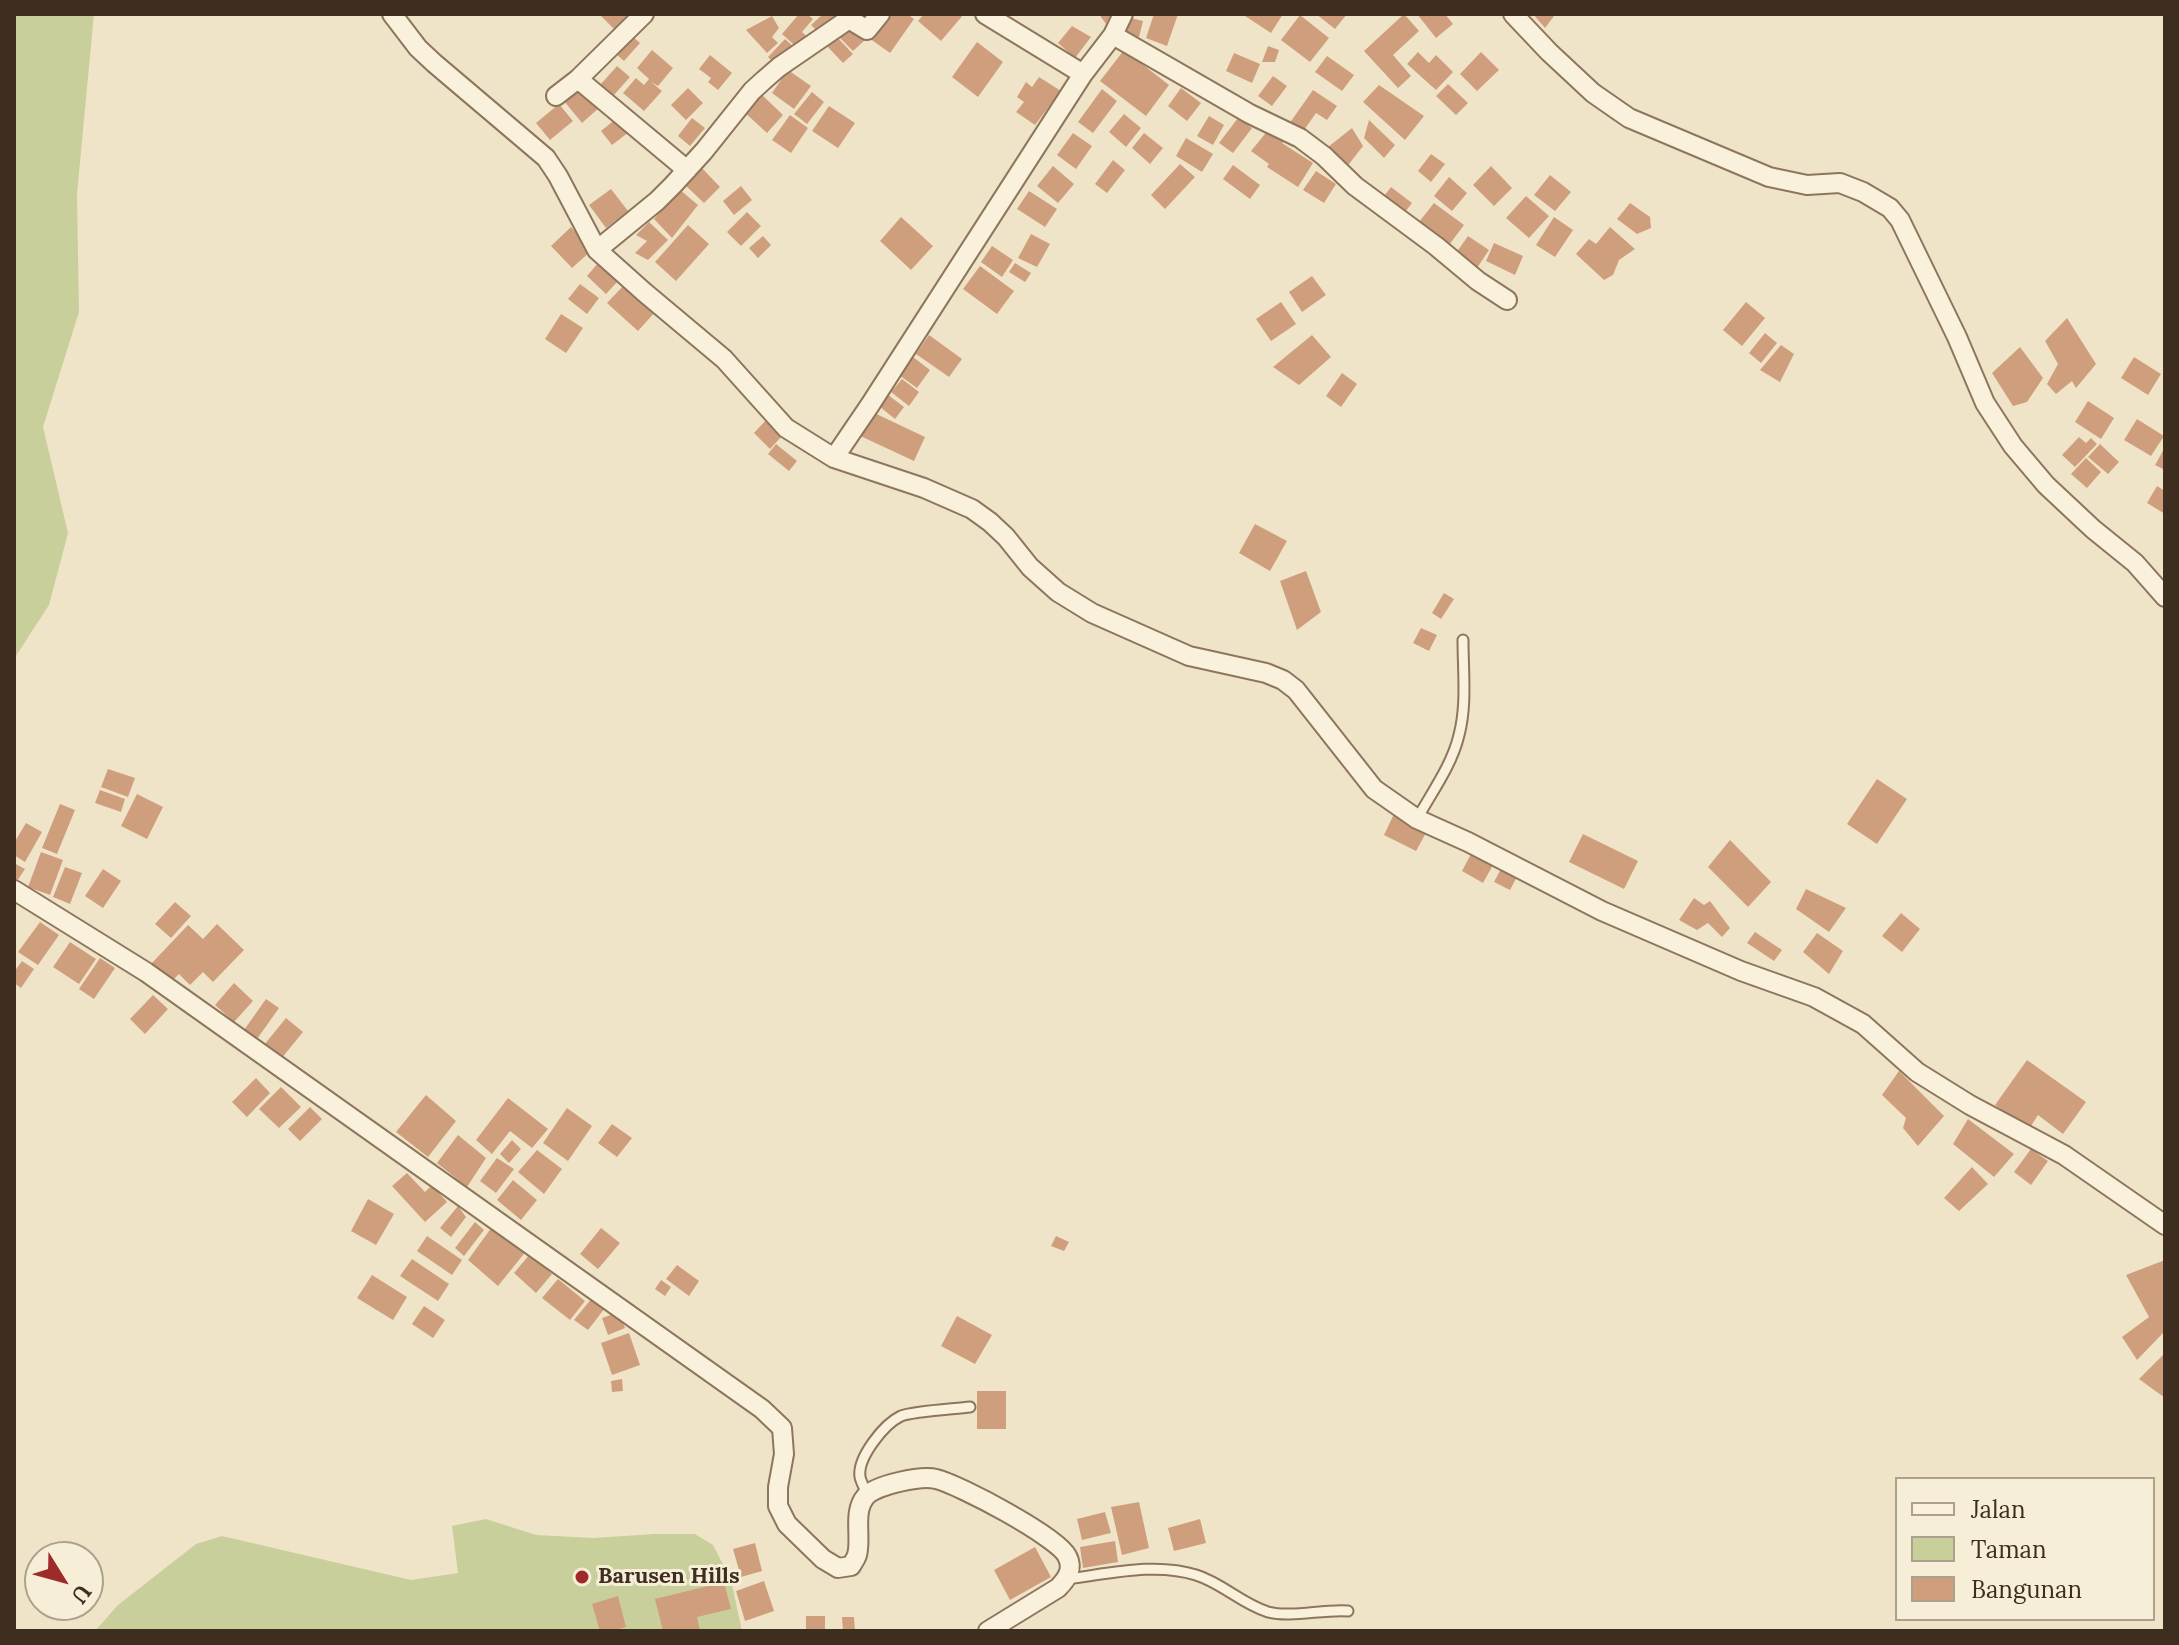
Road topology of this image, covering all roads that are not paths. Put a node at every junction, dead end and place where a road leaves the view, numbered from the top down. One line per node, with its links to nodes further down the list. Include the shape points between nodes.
1 (392, 14): 12 (street, via 434,63 546,158)
2 (644, 14): 9 (street)
3 (880, 14): 11 (street, via 867,30 849,19 779,67 752,91)
4 (985, 14): 8 (street)
5 (1123, 14): 7 (street)
6 (1513, 14): 15 (street, via 1593,93 1629,118 1769,177 1807,185 1840,183 1890,208 1985,403 2013,446 2046,485 2135,563)
7 (1113, 35): 8 (street); 13 (street, via 1300,138)
8 (1083, 74): 14 (street)
9 (578, 79): 10 (street); 11 (street)
10 (556, 96)
11 (687, 170): 12 (street)
12 (597, 250): 14 (street, via 724,359 786,428)
13 (1507, 300)
14 (834, 458): 17 (street, via 972,509 1058,592 1092,613 1189,656 1283,680 1374,789)
15 (2165, 597)
16 (1463, 640): 17 (lane, via 1459,735)
17 (1417, 819): 19 (street, via 1602,911 1814,997 1863,1024 1917,1072 2064,1155)
18 (14, 890): 21 (street, via 146,972 762,1409 782,1428 778,1506 787,1524 838,1568 851,1566 857,1555 860,1505)
19 (2165, 1225)
20 (970, 1407): 21 (lane, via 901,1416 886,1428 861,1464)
21 (867, 1494): 22 (street, via 925,1477 938,1479 1034,1528 1061,1548 1068,1556)
22 (1067, 1579): 23 (lane, via 1166,1569 1196,1575 1266,1611); 24 (street)
23 (1348, 1611)
24 (988, 1631)

